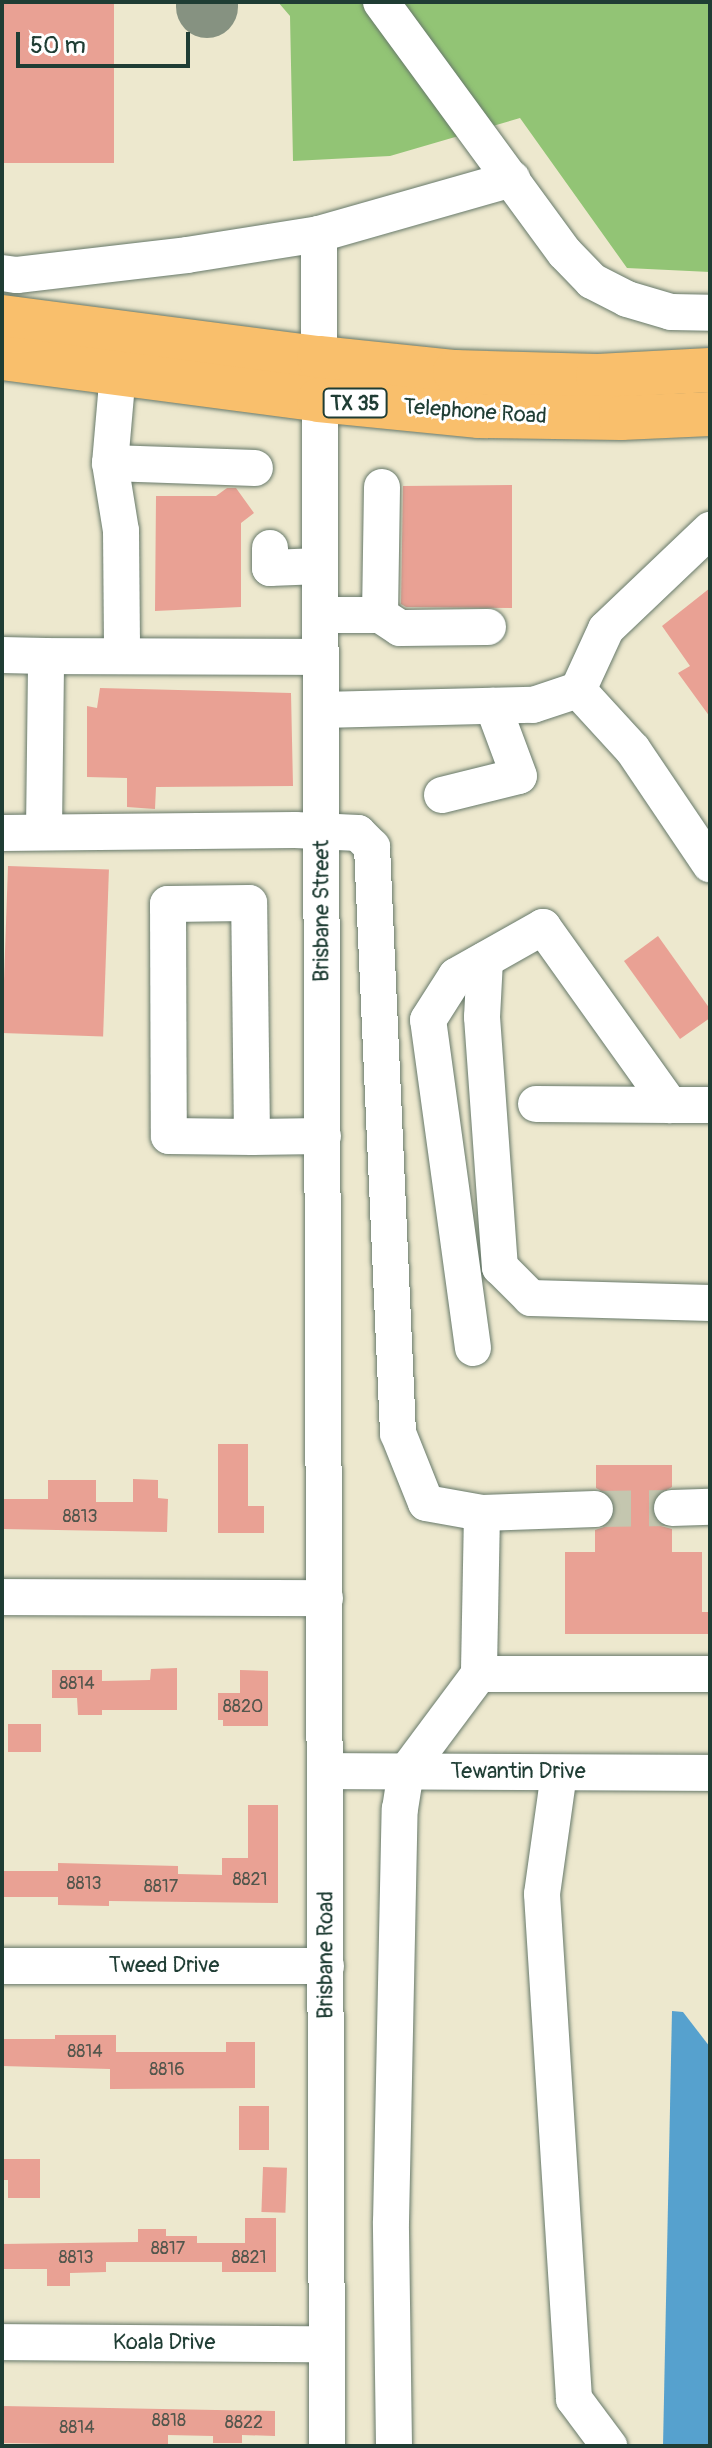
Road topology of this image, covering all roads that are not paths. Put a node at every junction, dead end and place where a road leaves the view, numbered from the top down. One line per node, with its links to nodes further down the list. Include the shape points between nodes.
1 (381, 2): 2 (street)
2 (512, 179): 3 (street); 5 (street, via 592,281 671,312)
3 (319, 234): 4 (street, via 171,257); 10 (street, Brisbane Street)
4 (2, 273)
5 (710, 313)
6 (2, 317): 10 (main road, Telephone Road / TX 35)
7 (2, 358): 9 (main road, Telephone Road / TX 35)
8 (710, 370): 10 (main road, Telephone Road / TX 35)
9 (118, 372): 10 (main road, Telephone Road / TX 35); 12 (street)
10 (319, 379): 11 (main road, Telephone Road / TX 35, via 479,416); 17 (street, Brisbane Street)
11 (710, 414)
12 (110, 463): 13 (street); 24 (street, via 121,531)
13 (255, 468)
14 (382, 487): 16 (street)
15 (710, 530): 26 (street, via 606,629)
16 (380, 548): 17 (street); 20 (street)
17 (320, 558): 18 (street); 19 (street, Brisbane Street)
18 (270, 568)
19 (320, 615): 20 (street); 25 (street, Brisbane Street)
20 (380, 615): 21 (street, via 400,628)
21 (488, 627)
22 (2, 655): 23 (street)
23 (46, 656): 24 (street); 30 (street)
24 (122, 656): 25 (street)
25 (321, 657): 28 (street, Brisbane Street)
26 (578, 690): 27 (street, via 533,705); 33 (street, via 633,750)
27 (493, 706): 28 (street); 29 (street, via 519,776)
28 (321, 710): 31 (street, Brisbane Street)
29 (442, 795)
30 (44, 830): 31 (street); 32 (street)
31 (322, 832): 38 (street, Brisbane Street); 46 (street, via 358,833 372,847 398,1433 426,1503)
32 (2, 833)
33 (710, 864)
34 (485, 960): 36 (street, via 543,927); 40 (street, via 482,1017 500,1267 531,1298); 41 (street, via 456,976 428,1020)
35 (536, 1104): 36 (street)
36 (670, 1105): 37 (street)
37 (710, 1105)
38 (323, 1136): 39 (street); 42 (street, Brisbane Street)
39 (252, 1137): 39 (street, via 169,1136 168,904 249,903)
40 (710, 1303)
41 (473, 1348)
42 (325, 1463): 48 (street, Brisbane Road)
43 (710, 1507): 44 (street)
44 (672, 1508)
45 (595, 1509): 46 (street)
46 (482, 1513): 49 (street)
47 (2, 1597): 48 (street)
48 (325, 1598): 51 (street, Brisbane Road)
49 (479, 1674): 50 (street); 52 (street)
50 (710, 1674)
51 (326, 1771): 52 (street, Tewantin Drive); 56 (street, Brisbane Road)
52 (406, 1772): 53 (street, Tewantin Drive); 60 (street, via 400,1809 391,2222)
53 (559, 1773): 54 (street, Tewantin Drive); 61 (street, via 542,1894 574,2399)
54 (710, 1773)
55 (2, 1966): 56 (street, Tweed Drive)
56 (326, 1966): 58 (street, Brisbane Road)
57 (2, 2342): 58 (street, Koala Drive)
58 (327, 2344): 59 (street, Brisbane Road)
59 (327, 2446)
60 (394, 2446)
61 (609, 2446)

